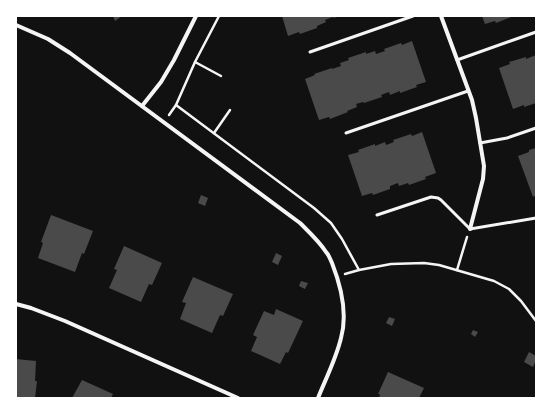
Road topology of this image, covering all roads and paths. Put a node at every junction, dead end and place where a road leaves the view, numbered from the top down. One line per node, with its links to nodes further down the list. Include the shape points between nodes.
1 (196, 16): 13 (street, via 161,82)
2 (219, 16): 9 (path)
3 (413, 16): 7 (lane)
4 (441, 16): 8 (street)
5 (16, 25): 13 (street, via 48,39 70,53)
6 (536, 32): 8 (lane)
7 (310, 52)
8 (457, 60): 11 (street)
9 (195, 62): 10 (path); 12 (path)
10 (221, 76)
11 (468, 91): 18 (lane); 19 (street)
12 (176, 105): 15 (path); 17 (path)
13 (142, 106): 15 (street)
14 (230, 110): 17 (path)
15 (164, 122): 25 (street, via 300,223 327,254)
16 (536, 128): 19 (lane, via 507,138)
17 (214, 133): 23 (path, via 331,223)
18 (346, 133)
19 (480, 143): 22 (street, via 484,173)
20 (377, 215): 22 (lane, via 434,197 445,203)
21 (536, 218): 22 (lane)
22 (470, 229): 24 (path)
23 (359, 270): 24 (path, via 391,264 424,263); 25 (path)
24 (457, 270): 27 (path, via 494,281 509,289)
25 (337, 277): 29 (street, via 344,316 343,330)
26 (16, 304): 28 (street, via 65,321)
27 (536, 321)
28 (238, 398)
29 (318, 398)

